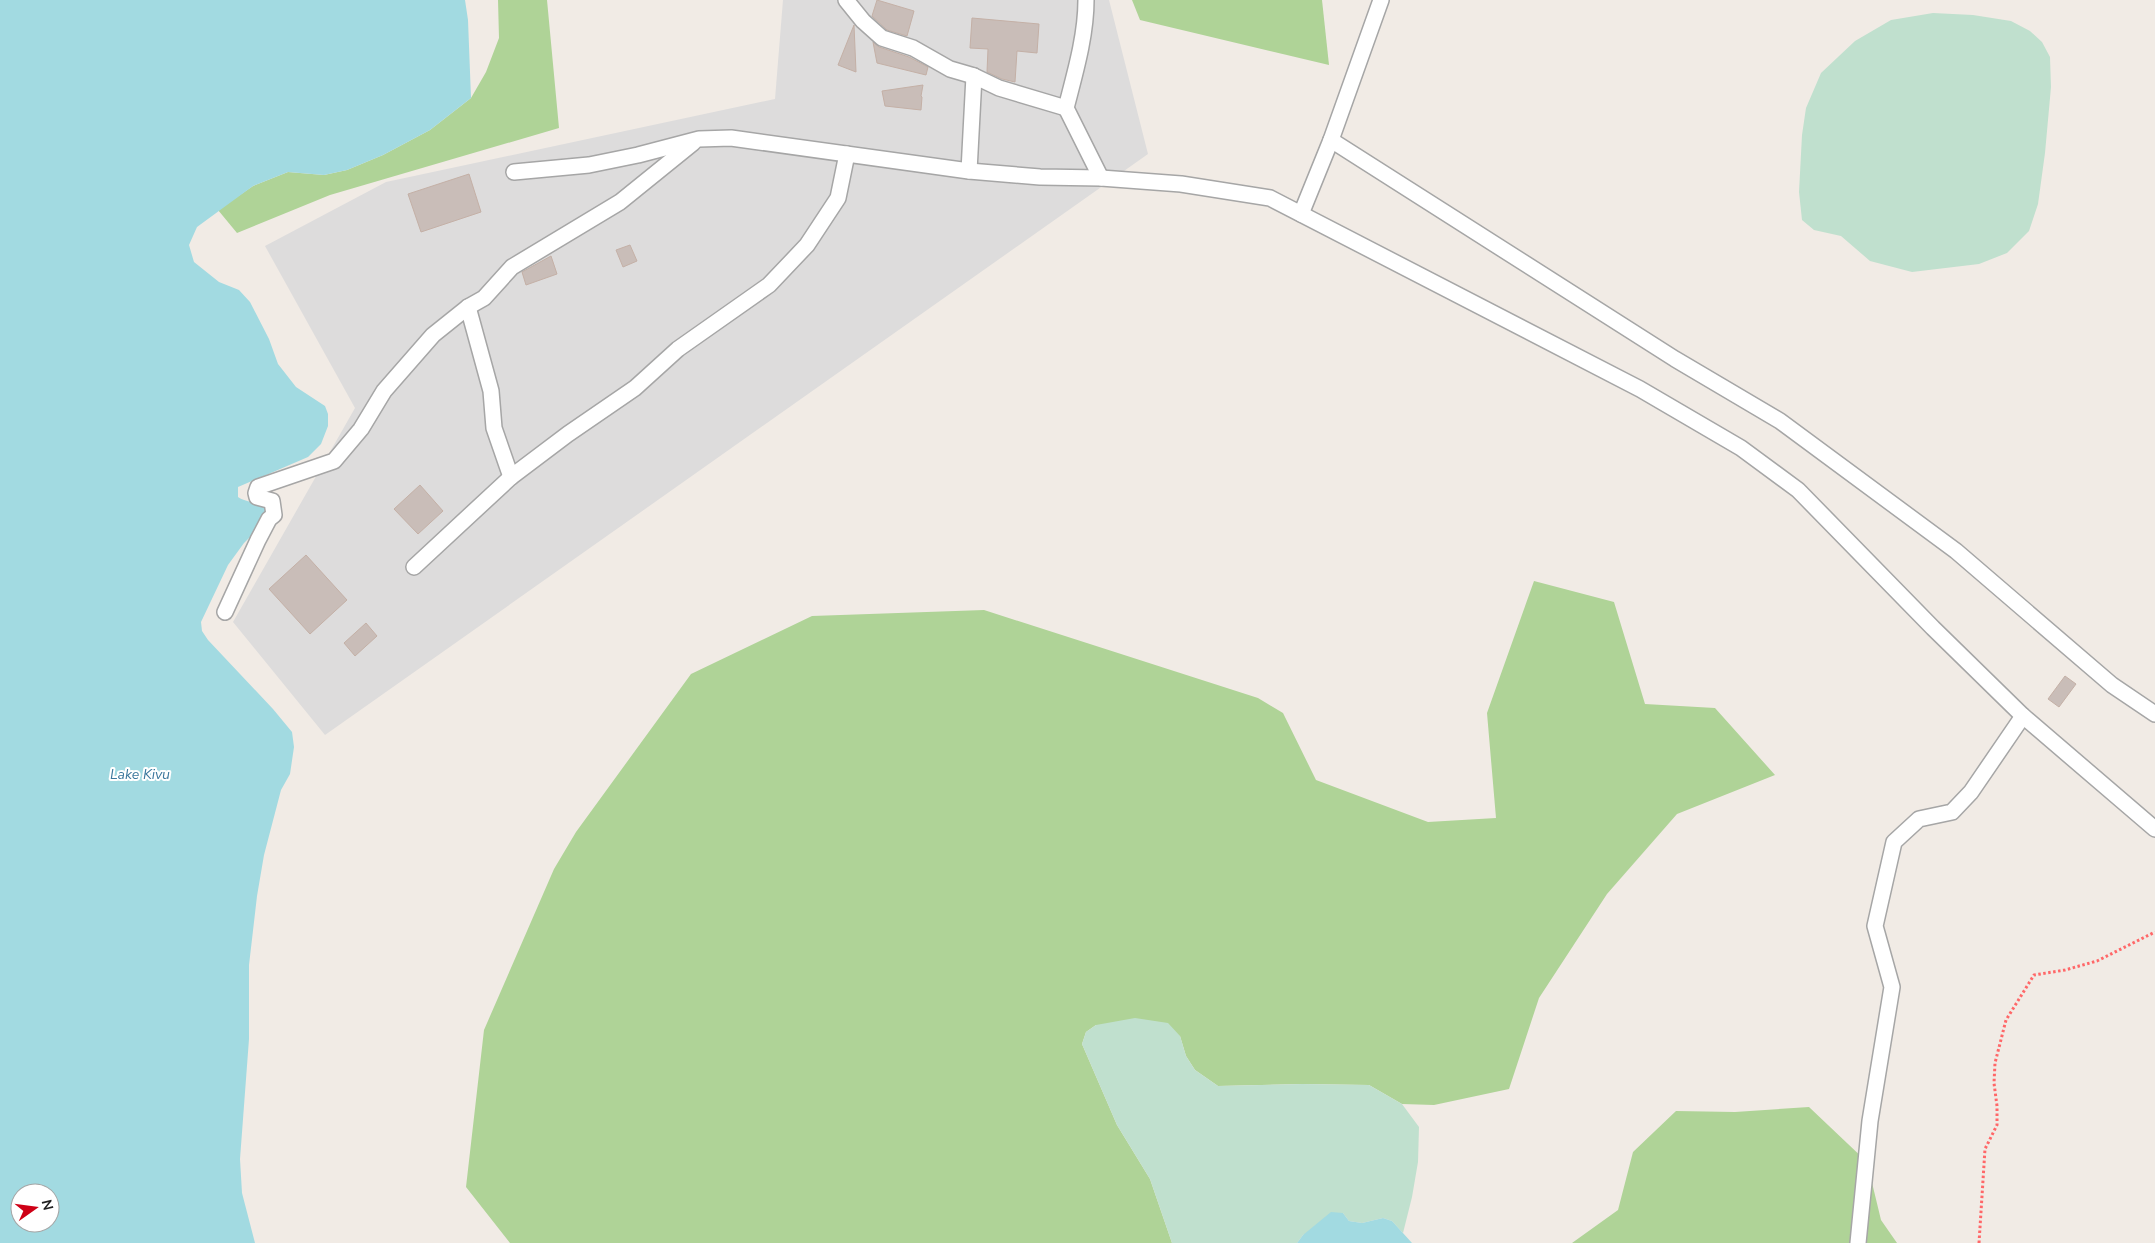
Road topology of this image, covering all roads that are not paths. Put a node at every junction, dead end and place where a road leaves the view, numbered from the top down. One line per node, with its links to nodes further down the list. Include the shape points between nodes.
1 (846, 0): 4 (street, via 882,38 913,48 950,69)
2 (1086, 0): 5 (street, via 1086,18)
3 (1381, 0): 7 (street)
4 (974, 76): 5 (street, via 999,88); 9 (street)
5 (1066, 108): 11 (street)
6 (699, 139): 8 (street, via 731,138); 10 (street, via 638,156 588,165); 13 (street, via 620,202 512,267 484,298)
7 (1331, 140): 12 (street); 17 (street, via 1675,359 1780,421 1956,551 2112,686)
8 (847, 154): 9 (street); 14 (street, via 838,198 807,245 769,284 678,349 636,388)
9 (969, 171): 11 (street)
10 (514, 172)
11 (1101, 178): 12 (street, via 1181,184 1270,198)
12 (1301, 214): 18 (street, via 1640,389 1741,448 1798,490)
13 (468, 307): 14 (street, via 491,391 494,428); 16 (street, via 433,335 384,391 334,461 256,489 257,497 272,502 274,515 258,540)
14 (512, 477): 15 (street)
15 (414, 567)
16 (225, 612)
17 (2155, 714)
18 (2023, 716): 19 (street); 20 (street, via 1971,792 1952,812 1919,819 1894,842 1875,926 1892,987 1870,1121)
19 (2155, 829)
20 (1858, 1243)

